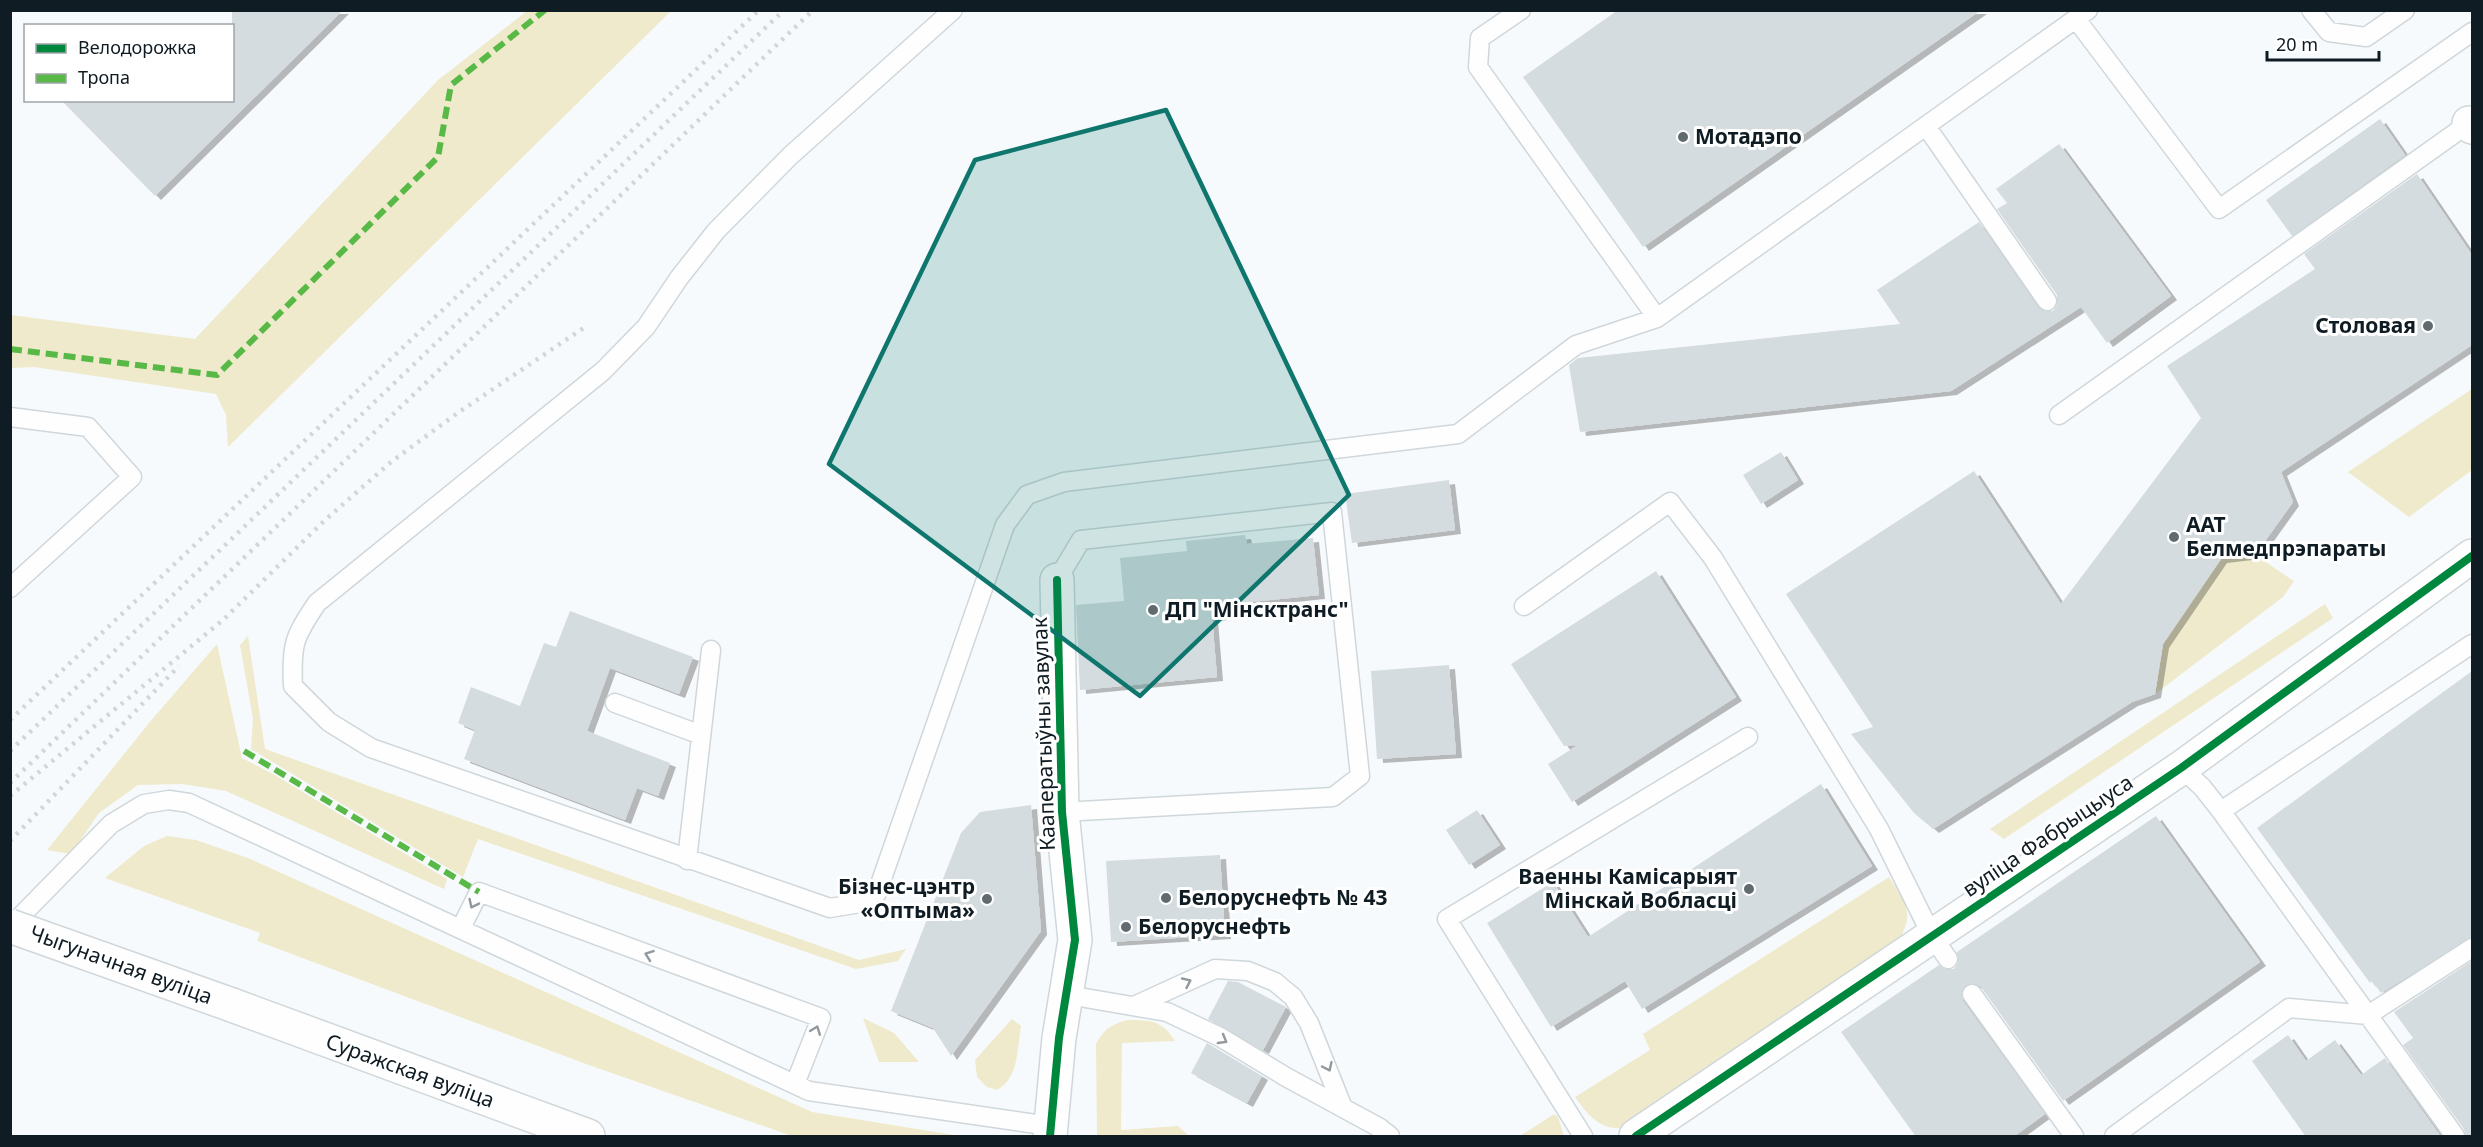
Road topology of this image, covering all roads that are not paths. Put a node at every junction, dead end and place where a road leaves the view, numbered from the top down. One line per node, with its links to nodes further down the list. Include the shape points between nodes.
1 (953, 10): 25 (lane, via 790,156 716,231 646,327 603,371 317,603 300,629 291,653 293,686 329,722 371,748)
2 (1521, 10): 10 (lane, via 1480,38 1478,68)
3 (2311, 10): 4 (lane, via 2329,32 2366,37)
4 (2406, 10)
5 (2082, 15): 6 (lane, via 2219,209); 8 (lane)
6 (2472, 32)
7 (2471, 124): 11 (lane)
8 (1926, 126): 9 (lane); 10 (lane)
9 (2047, 301)
10 (1657, 318): 25 (lane, via 1576,345 1458,434 1064,482 1027,495 1005,525 877,892 860,903 830,908)
11 (2060, 415)
12 (10, 417): 15 (lane, via 88,427 132,477)
13 (2472, 556): 22 (street, вуліца Фабрыцыуса)
14 (1057, 580): 24 (street, Кааператыўны завулак); 24 (lane, via 1081,540 1332,512 1360,776 1333,797)
15 (10, 588)
16 (1524, 606): 28 (lane, via 1670,502 1713,558 1879,829)
17 (2472, 644): 23 (lane)
18 (711, 650): 20 (lane)
19 (615, 704): 20 (lane)
20 (701, 735): 25 (lane)
21 (1748, 737): 40 (lane, via 1447,919)
22 (2181, 768): 23 (lane); 28 (street, вуліца Фабрыцыуса)
23 (2221, 811): 34 (lane)
24 (1062, 812): 31 (street, Кааператыўны завулак, via 1075,940)
25 (687, 860)
26 (10, 926): 27 (lane, via 111,824 144,804 169,800 189,803 235,822); 32 (street, Чыгуначная вуліца, bridge)
27 (461, 928): 35 (lane); 35 (lane, one-way to 27, via 820,1018 478,892)
28 (1940, 947): 41 (street, вуліца Фабрыцыуса)
29 (2472, 948): 34 (lane)
30 (1972, 994): 42 (lane)
31 (1068, 995): 33 (lane); 37 (street, Кааператыўны завулак, via 1059,1038)
32 (232, 1005): 38 (street, Суражская вуліца)
33 (1134, 1006): 36 (lane, one-way to 36, via 1167,1012 1220,1037); 36 (lane, one-way to 36, via 1215,969 1248,971 1275,982 1293,997 1309,1023)
34 (2368, 1015): 43 (lane, via 2289,1008); 44 (lane)
35 (795, 1084): 37 (lane, via 808,1091)
36 (1343, 1108): 39 (lane)
37 (1050, 1131)
38 (588, 1137)
39 (1390, 1137)
40 (1583, 1137)
41 (1636, 1137)
42 (2074, 1137)
43 (2114, 1137)
44 (2454, 1137)

